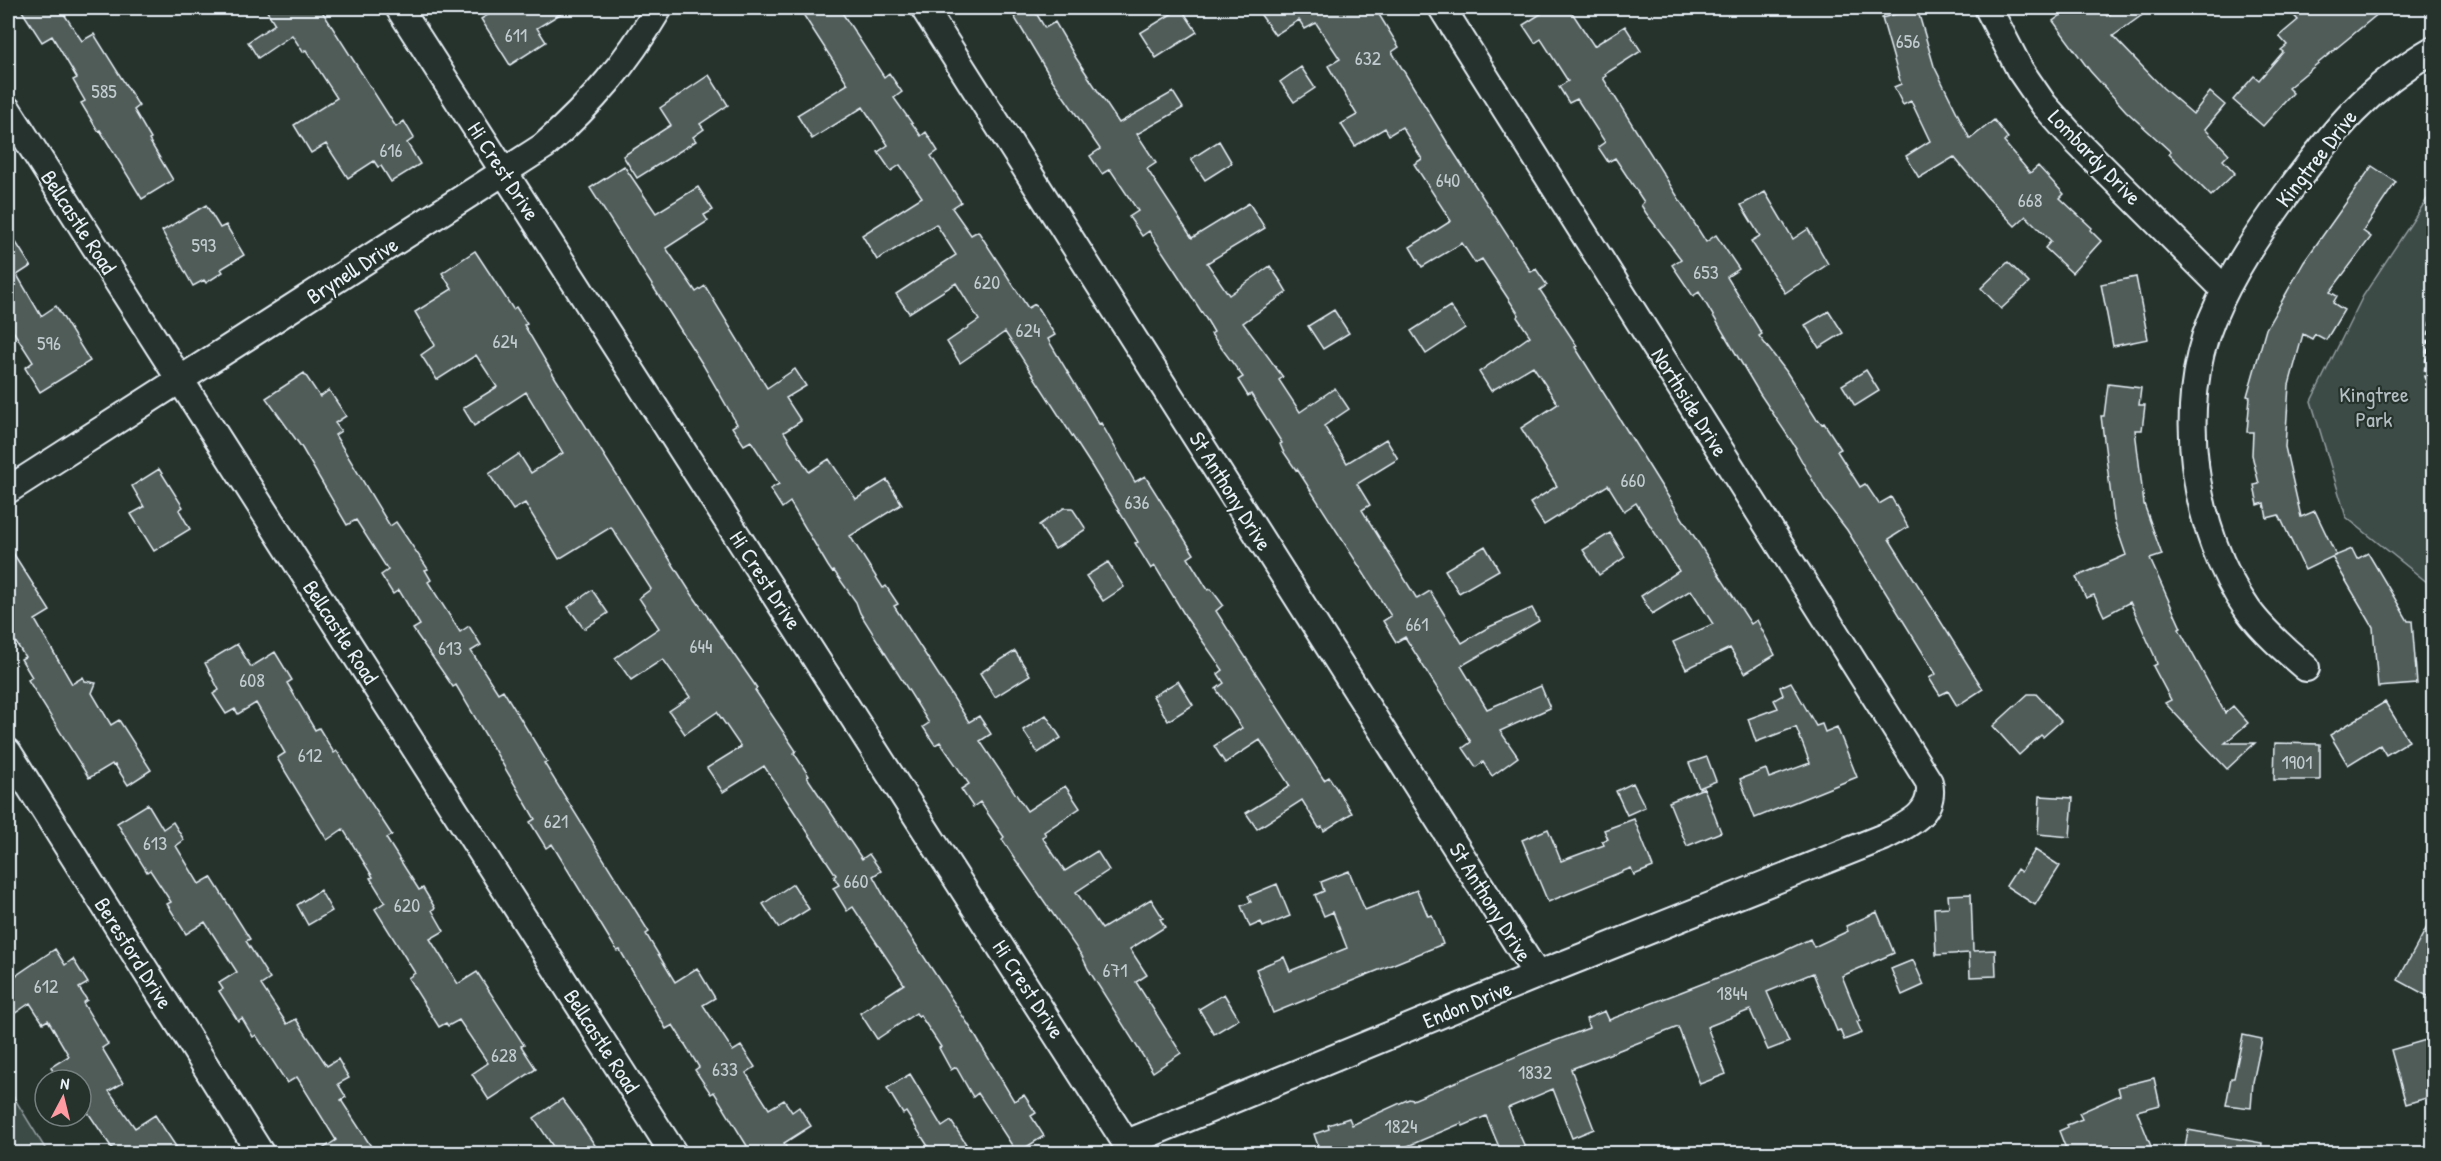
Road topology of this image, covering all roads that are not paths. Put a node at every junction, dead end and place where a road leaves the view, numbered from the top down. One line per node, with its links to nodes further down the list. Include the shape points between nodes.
1 (399, 8): 8 (street, Hi Crest Drive)
2 (659, 8): 8 (street, Brynell Drive, via 634,50 578,116 544,146)
3 (924, 8): 15 (street, St Anthony Drive)
4 (1442, 8): 14 (street, Northside Drive, via 1929,782)
5 (1988, 8): 9 (street, Lombardy Drive, via 2020,70 2044,105)
6 (2433, 49): 9 (street, Kingtree Drive, via 2358,104 2326,140 2260,230)
7 (8, 110): 10 (street, Bellcastle Road)
8 (504, 172): 10 (street, Brynell Drive); 16 (street, Hi Crest Drive)
9 (2225, 290): 12 (street, Kingtree Drive, via 2211,321 2193,397 2192,436 2198,484 2208,525 2236,592 2249,612)
10 (180, 380): 11 (street, Brynell Drive); 18 (street, Bellcastle Road)
11 (8, 490)
12 (2306, 668)
13 (8, 752): 17 (street, Beresford Drive)
14 (1930, 800): 15 (street, Endon Drive, via 1920,816 1884,837)
15 (1537, 975): 16 (street, Endon Drive)
16 (1130, 1148)
17 (261, 1154)
18 (674, 1154)

